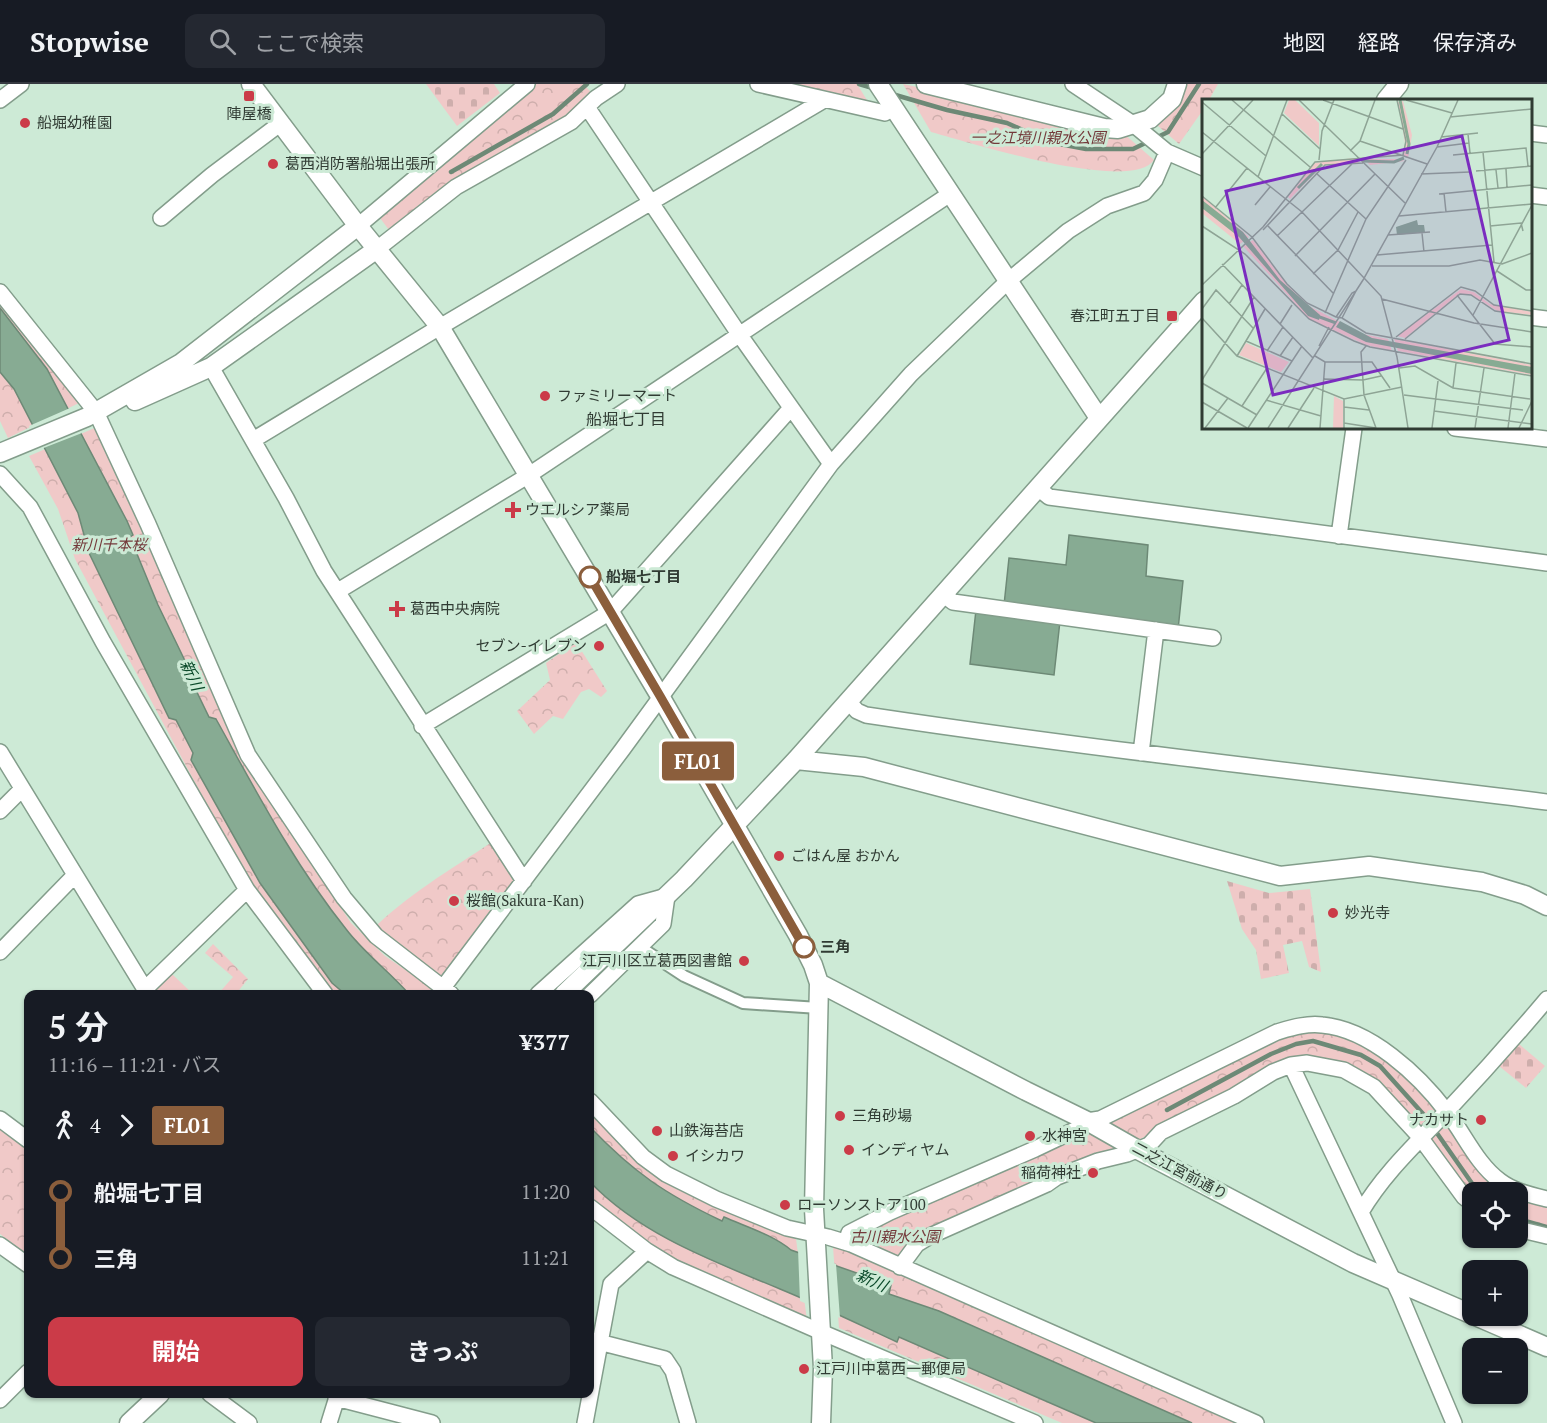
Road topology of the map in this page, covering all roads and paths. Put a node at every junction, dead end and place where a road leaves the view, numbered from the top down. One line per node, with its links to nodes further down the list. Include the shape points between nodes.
1 (21, 84): 12 (street)
2 (251, 84): 16 (street)
3 (527, 84): 27 (street)
4 (617, 84): 14 (street)
5 (758, 84): 13 (street)
6 (878, 84): 15 (street)
7 (926, 84): 17 (street, via 1104,128 1119,129)
8 (1072, 84): 17 (street)
9 (1177, 84): 17 (street, via 1172,99 1150,119)
10 (1399, 84): 11 (street)
11 (1387, 99)
12 (0, 100)
13 (824, 100): 15 (street, via 885,113); 25 (street)
14 (587, 107): 25 (street); 28 (street, via 571,122 456,187)
15 (894, 108): 22 (street)
16 (281, 123): 26 (street); 27 (street)
17 (1133, 124): 20 (street)
18 (1532, 133): 19 (street)
19 (1547, 135)
20 (1167, 152): 21 (street); 29 (street, via 1155,180 1144,193 1107,206 1068,231)
21 (1202, 168)
22 (950, 194): 29 (street); 33 (street)
23 (1532, 195): 24 (street)
24 (1547, 197)
25 (651, 202): 32 (street); 33 (street)
26 (161, 218)
27 (358, 226): 28 (street); 36 (street, via 181,363)
28 (377, 249): 32 (street); 34 (street)
29 (1008, 282): 37 (street); 43 (street, via 911,374)
30 (0, 292): 36 (street)
31 (1202, 302): 37 (street)
32 (440, 327): 41 (street); 45 (street)
33 (739, 334): 35 (street); 45 (street)
34 (211, 367): 36 (street, via 123,406); 41 (street)
35 (791, 408): 43 (street); 51 (street)
36 (92, 414): 42 (street); 75 (street, via 152,534 248,755 366,926)
37 (1099, 418): 46 (street)
38 (1354, 429): 47 (street)
39 (1463, 429): 40 (street)
40 (1547, 439)
41 (253, 440): 49 (street)
42 (0, 453)
43 (831, 464): 54 (street)
44 (0, 474): 66 (street, via 30,507 103,642)
45 (529, 475): 49 (street); 51 (street)
46 (1038, 488): 47 (street, via 1049,497); 50 (street)
47 (1339, 536): 48 (street)
48 (1547, 563)
49 (338, 591): 56 (street)
50 (944, 595): 52 (street, via 953,602); 55 (street)
51 (610, 612): 54 (street); 56 (street)
52 (1156, 630): 53 (street); 58 (street)
53 (1212, 638)
54 (660, 696): 63 (street); 65 (street)
55 (848, 702): 58 (street, via 866,715); 59 (street)
56 (422, 726): 65 (street)
57 (0, 752): 60 (street)
58 (1141, 753): 61 (street)
59 (796, 760): 63 (street); 68 (street, via 864,767 1280,876 1369,866 1482,882)
60 (22, 789): 62 (street); 64 (street)
61 (1547, 802)
62 (0, 812)
63 (735, 826): 67 (street); 71 (street, via 798,935)
64 (75, 875): 70 (street); 72 (street)
65 (524, 881): 76 (street)
66 (247, 890): 73 (street); 74 (street)
67 (666, 896): 69 (street, via 663,924); 77 (street, via 638,904); 78 (street)
68 (1547, 906)
69 (640, 947): 79 (street); 81 (street, via 684,976 743,1003)
70 (0, 952)
71 (819, 982): 81 (street); 86 (street, 二之江宮前通り)
72 (145, 990)
73 (148, 990)
74 (322, 990)
75 (444, 990)
76 (448, 990)
77 (542, 990)
78 (568, 990)
79 (594, 991)
80 (1547, 999): 84 (street)
81 (819, 1008): 96 (street)
82 (1291, 1065): 87 (street, via 1323,1065 1353,1073 1374,1087); 89 (street, via 1161,1132); 93 (street)
83 (594, 1105): 96 (street, via 643,1157 666,1174)
84 (1443, 1115): 86 (street, via 1407,1068 1358,1034 1322,1024 1277,1032 1100,1119); 87 (street); 91 (street, via 1483,1166 1501,1182)
85 (0, 1119): 88 (street)
86 (1087, 1121): 89 (street, 二之江宮前通り); 97 (street, via 1035,1149 890,1212 849,1233)
87 (1423, 1135): 90 (street); 93 (street, via 1375,1189)
88 (24, 1137)
89 (1138, 1150): 101 (street, via 1057,1177 930,1236 917,1244); 102 (street, 二之江宮前通り)
90 (1462, 1194)
91 (1547, 1199)
92 (594, 1211): 99 (street)
93 (1361, 1212): 102 (street)
94 (1528, 1231): 95 (street)
95 (1547, 1236)
96 (815, 1240): 97 (street); 103 (street)
97 (846, 1242): 101 (street)
98 (0, 1245): 100 (street)
99 (647, 1251): 103 (street, via 673,1267); 104 (street, via 611,1284)
100 (24, 1262)
101 (900, 1267): 121 (street)
102 (1393, 1281): 105 (street, 二之江宮前通り); 122 (street)
103 (820, 1327): 119 (street); 120 (street)
104 (594, 1340): 118 (street, via 664,1359 673,1371)
105 (1547, 1347)
106 (24, 1376): 112 (street)
107 (156, 1398): 113 (street)
108 (215, 1398): 114 (street)
109 (336, 1398): 115 (street)
110 (344, 1398): 116 (street)
111 (588, 1398): 117 (street)
112 (0, 1400)
113 (129, 1423)
114 (249, 1423)
115 (329, 1423)
116 (432, 1423)
117 (585, 1423)
118 (688, 1423)
119 (821, 1423)
120 (1035, 1423)
121 (1256, 1423)
122 (1454, 1423)

